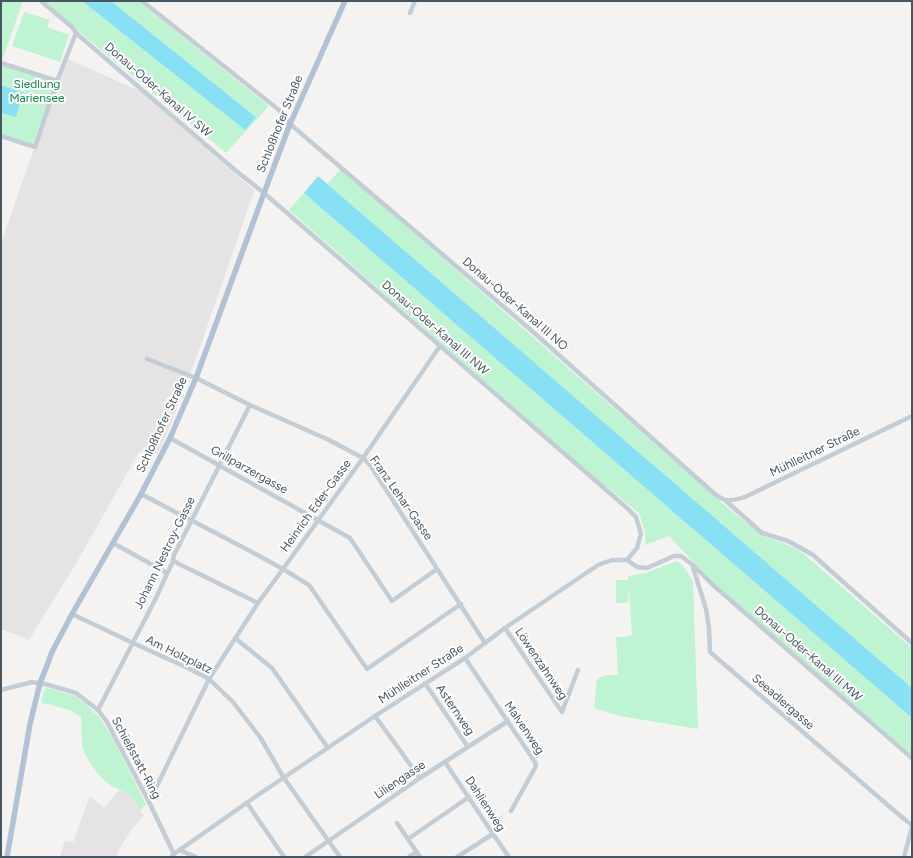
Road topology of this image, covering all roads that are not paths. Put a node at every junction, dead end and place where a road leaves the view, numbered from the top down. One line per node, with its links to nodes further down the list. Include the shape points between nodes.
1 (41, 1): 6 (street, Donau-Oder-Kanal IV SW)
2 (142, 1): 9 (street, via 279,110)
3 (345, 1): 9 (main road, Schloßhofer Straße)
4 (415, 1): 5 (street)
5 (410, 12)
6 (76, 33): 8 (street); 11 (street, Donau-Oder-Kanal IV SW)
7 (1, 63): 8 (street)
8 (58, 81): 10 (street, via 35,147)
9 (290, 124): 11 (main road, Schloßhofer Straße); 21 (street, Donau-Oder-Kanal III NO, via 532,331 717,496)
10 (1, 136)
11 (264, 193): 12 (street, Donau-Oder-Kanal III NW); 14 (main road, Schloßhofer Straße)
12 (440, 346): 18 (street, Heinrich Eder-Gasse); 25 (street, Donau-Oder-Kanal III NW, via 636,517 641,534 637,548)
13 (147, 359): 14 (street, Franz Lehar-Gasse)
14 (196, 378): 15 (street, Franz Lehar-Gasse); 17 (main road, Schloßhofer Straße)
15 (250, 405): 18 (street, Franz Lehar-Gasse); 19 (street, Johann Nestroy-Gasse)
16 (912, 416): 21 (street, Mühlleitner Straße, via 745,497)
17 (170, 438): 19 (street, Grillparzergasse); 20 (main road, Schloßhofer Straße)
18 (363, 458): 22 (street, Heinrich Eder-Gasse); 29 (street, Franz Lehar-Gasse)
19 (220, 466): 22 (street, Grillparzergasse); 23 (street, Johann Nestroy-Gasse)
20 (141, 494): 23 (street); 24 (main road, Schloßhofer Straße)
21 (725, 500): 38 (street, Donau-Oder-Kanal III NO, via 762,533 788,541 814,555)
22 (319, 520): 28 (street, Heinrich Eder-Gasse); 29 (street, Grillparzergasse, via 350,538 392,601)
23 (191, 521): 26 (street, Johann Nestroy-Gasse); 28 (street)
24 (114, 543): 30 (street); 33 (main road, Schloßhofer Straße)
25 (627, 560): 27 (street, Mühlleitner Straße, via 637,567 647,568 674,556 681,556); 34 (street, Mühlleitner Straße, via 612,560 598,566)
26 (173, 561): 30 (street, Johann Nestroy-Gasse); 31 (street)
27 (693, 565): 50 (street, Donau-Oder-Kanal III MW); 59 (street, Seeadlergasse, via 706,609 710,652)
28 (284, 569): 31 (street, Heinrich Eder-Gasse); 32 (street, via 309,585 367,669)
29 (437, 569): 32 (street, Franz Lehar-Gasse)
30 (167, 573): 36 (street, Johann Nestroy-Gasse)
31 (258, 603): 35 (street, Heinrich Eder-Gasse)
32 (460, 604): 37 (street, Franz Lehar-Gasse)
33 (72, 614): 36 (street, Am Holzplatz); 42 (main road, Schloßhofer Straße, via 52,652)
34 (505, 628): 37 (street, Mühlleitner Straße); 40 (street, Löwenzahnweg, via 562,712)
35 (235, 638): 41 (street, Heinrich Eder-Gasse); 49 (street, via 272,668)
36 (132, 643): 41 (street, Am Holzplatz); 45 (street, Johann Nestroy-Gasse)
37 (485, 643): 39 (street, Mühlleitner Straße)
38 (912, 643)
39 (465, 658): 43 (street, Mühlleitner Straße); 47 (street, Malvenweg)
40 (578, 670)
41 (209, 679): 52 (street, Am Holzplatz, via 233,702 260,737); 55 (street, Heinrich Eder-Gasse)
42 (40, 683): 44 (street, via 32,682); 45 (street, Schießstatt-Ring, via 76,693); 67 (main road, Schloßhofer Straße, via 30,724)
43 (425, 684): 46 (street, Mühlleitner Straße); 48 (street, Asternweg)
44 (1, 690)
45 (98, 710): 55 (street, Schießstatt-Ring, via 107,722)
46 (375, 716): 49 (street, Mühlleitner Straße); 53 (street)
47 (508, 721): 48 (street, Liliengasse); 57 (street, Malvenweg, via 536,766)
48 (468, 747): 51 (street, Liliengasse)
49 (328, 748): 52 (street, Mühlleitner Straße)
50 (912, 758)
51 (445, 762): 53 (street, Liliengasse); 54 (street, Dahlienweg)
52 (284, 778): 56 (street, Mühlleitner Straße); 62 (street, Am Holzplatz)
53 (420, 778): 62 (street, Liliengasse)
54 (469, 797): 60 (street, Dahlienweg); 61 (street)
55 (149, 802): 66 (street, Schießstatt-Ring)
56 (248, 803): 63 (street, Mühlleitner Straße); 69 (street)
57 (511, 811)
58 (397, 823): 61 (street)
59 (912, 826): 76 (street)
60 (493, 834): 74 (street); 75 (street, Dahlienweg)
61 (408, 839): 64 (street)
62 (329, 840): 70 (street, Liliengasse); 71 (street, Am Holzplatz)
63 (179, 850): 66 (street, Mühlleitner Straße); 68 (street)
64 (417, 852): 72 (street); 73 (street)
65 (1, 856): 67 (street)
66 (172, 856)
67 (7, 857)
68 (196, 857)
69 (284, 857)
70 (305, 857)
71 (340, 857)
72 (409, 857)
73 (420, 857)
74 (457, 857)
75 (509, 857)
76 (904, 857)

